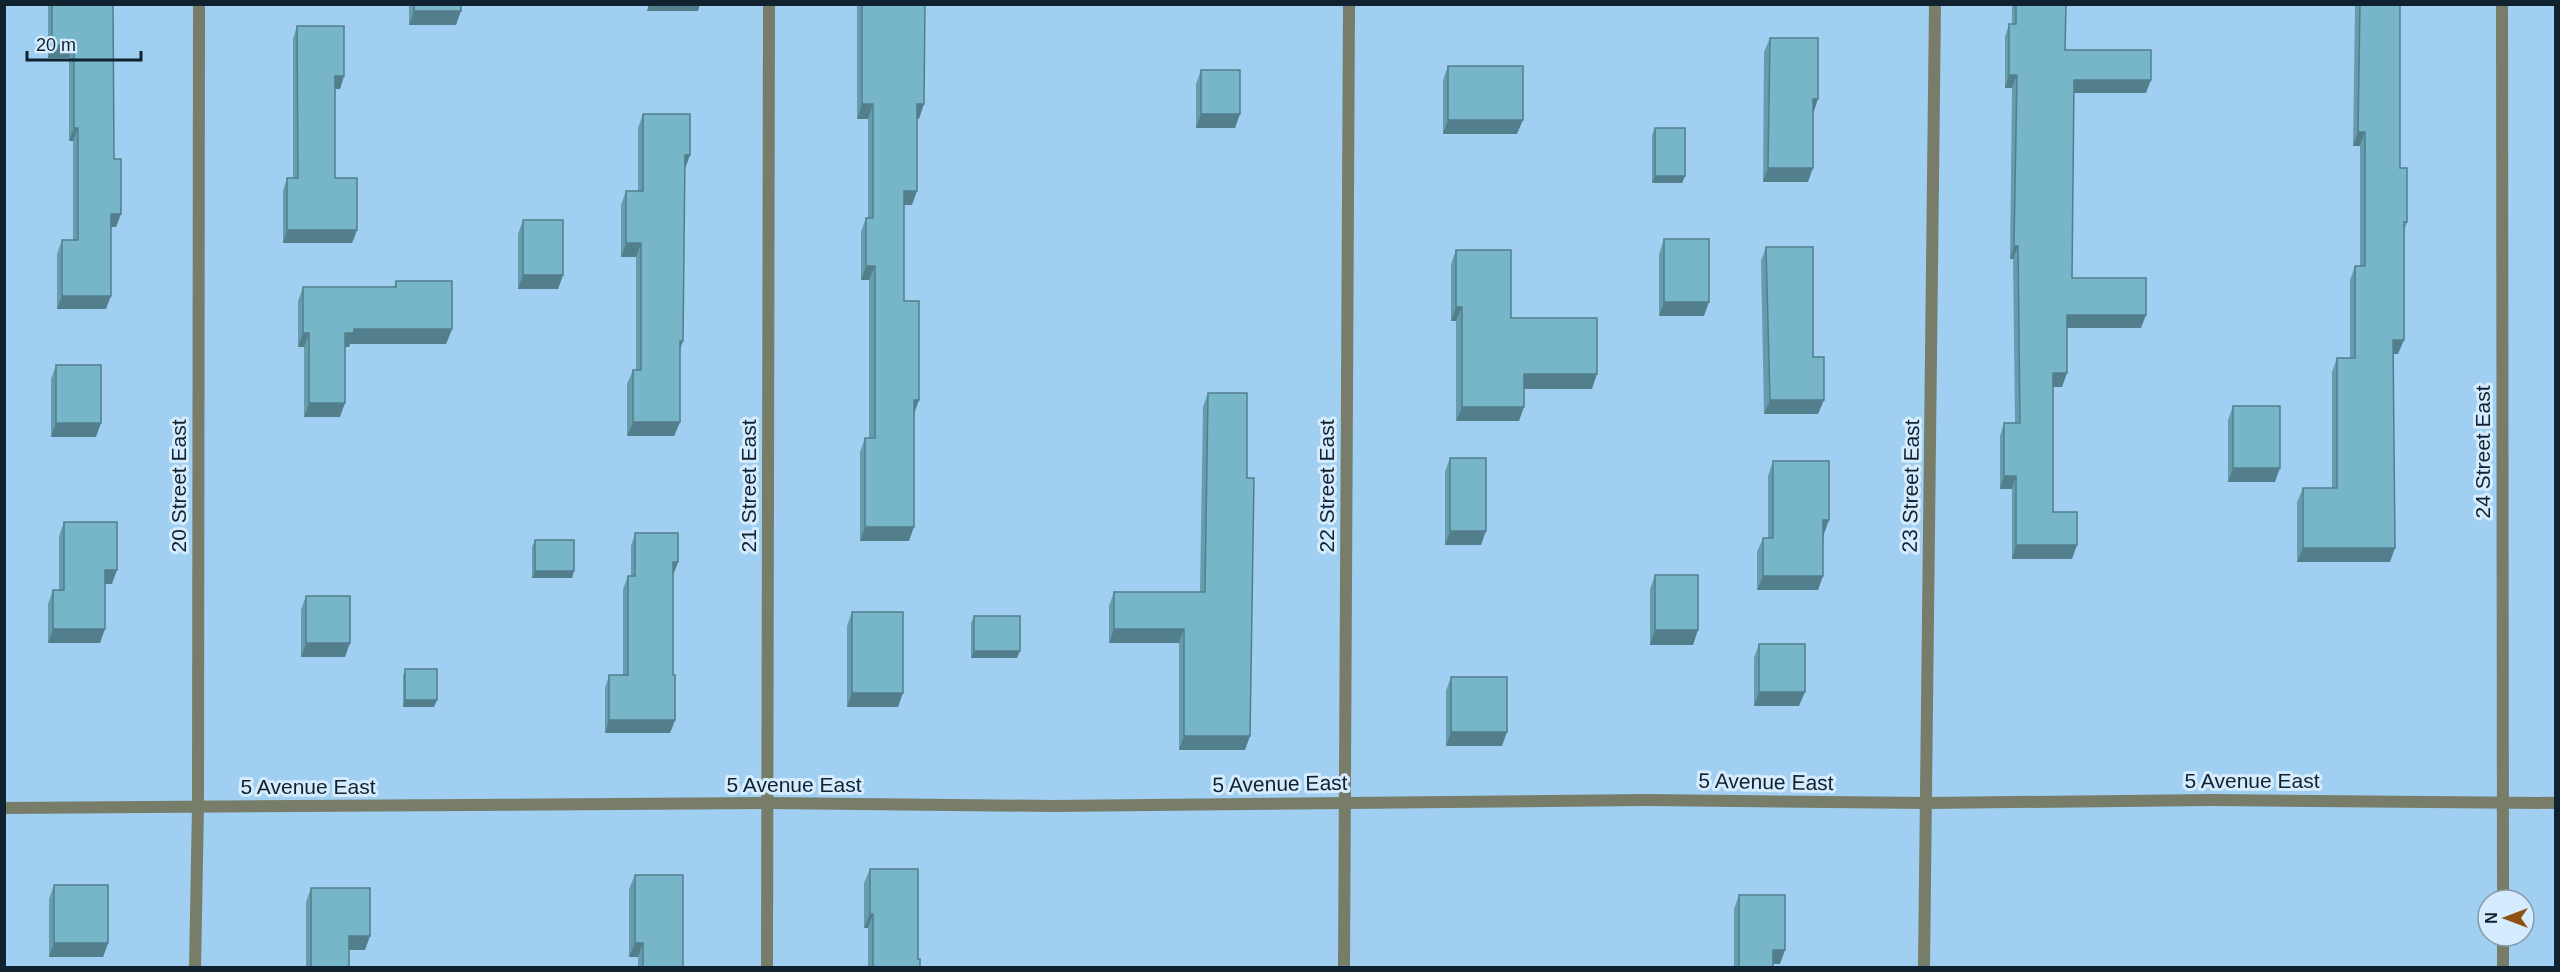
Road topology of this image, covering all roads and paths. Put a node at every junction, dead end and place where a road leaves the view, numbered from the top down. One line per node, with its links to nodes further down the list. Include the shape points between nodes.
1 (199, 4): 11 (street, 20 Street East)
2 (769, 4): 7 (street, 21 Street East)
3 (1349, 4): 8 (street, 22 Street East)
4 (1935, 4): 9 (street, 23 Street East)
5 (2502, 4): 6 (street, 24 Street East)
6 (2504, 802): 9 (street, 5 Avenue East); 10 (street, 5 Avenue East); 13 (street, 24 Street East)
7 (768, 803): 8 (street, 5 Avenue East); 11 (street, 5 Avenue East); 16 (street, 21 Street East)
8 (1345, 803): 9 (street, 5 Avenue East); 17 (street, 22 Street East)
9 (1927, 803): 18 (street, 23 Street East)
10 (2556, 803)
11 (198, 806): 12 (street, 5 Avenue East); 15 (street, 20 Street East)
12 (4, 808)
13 (2503, 888)
14 (2503, 948): 19 (street)
15 (195, 968)
16 (767, 968)
17 (1344, 968)
18 (1924, 968)
19 (2503, 968)

